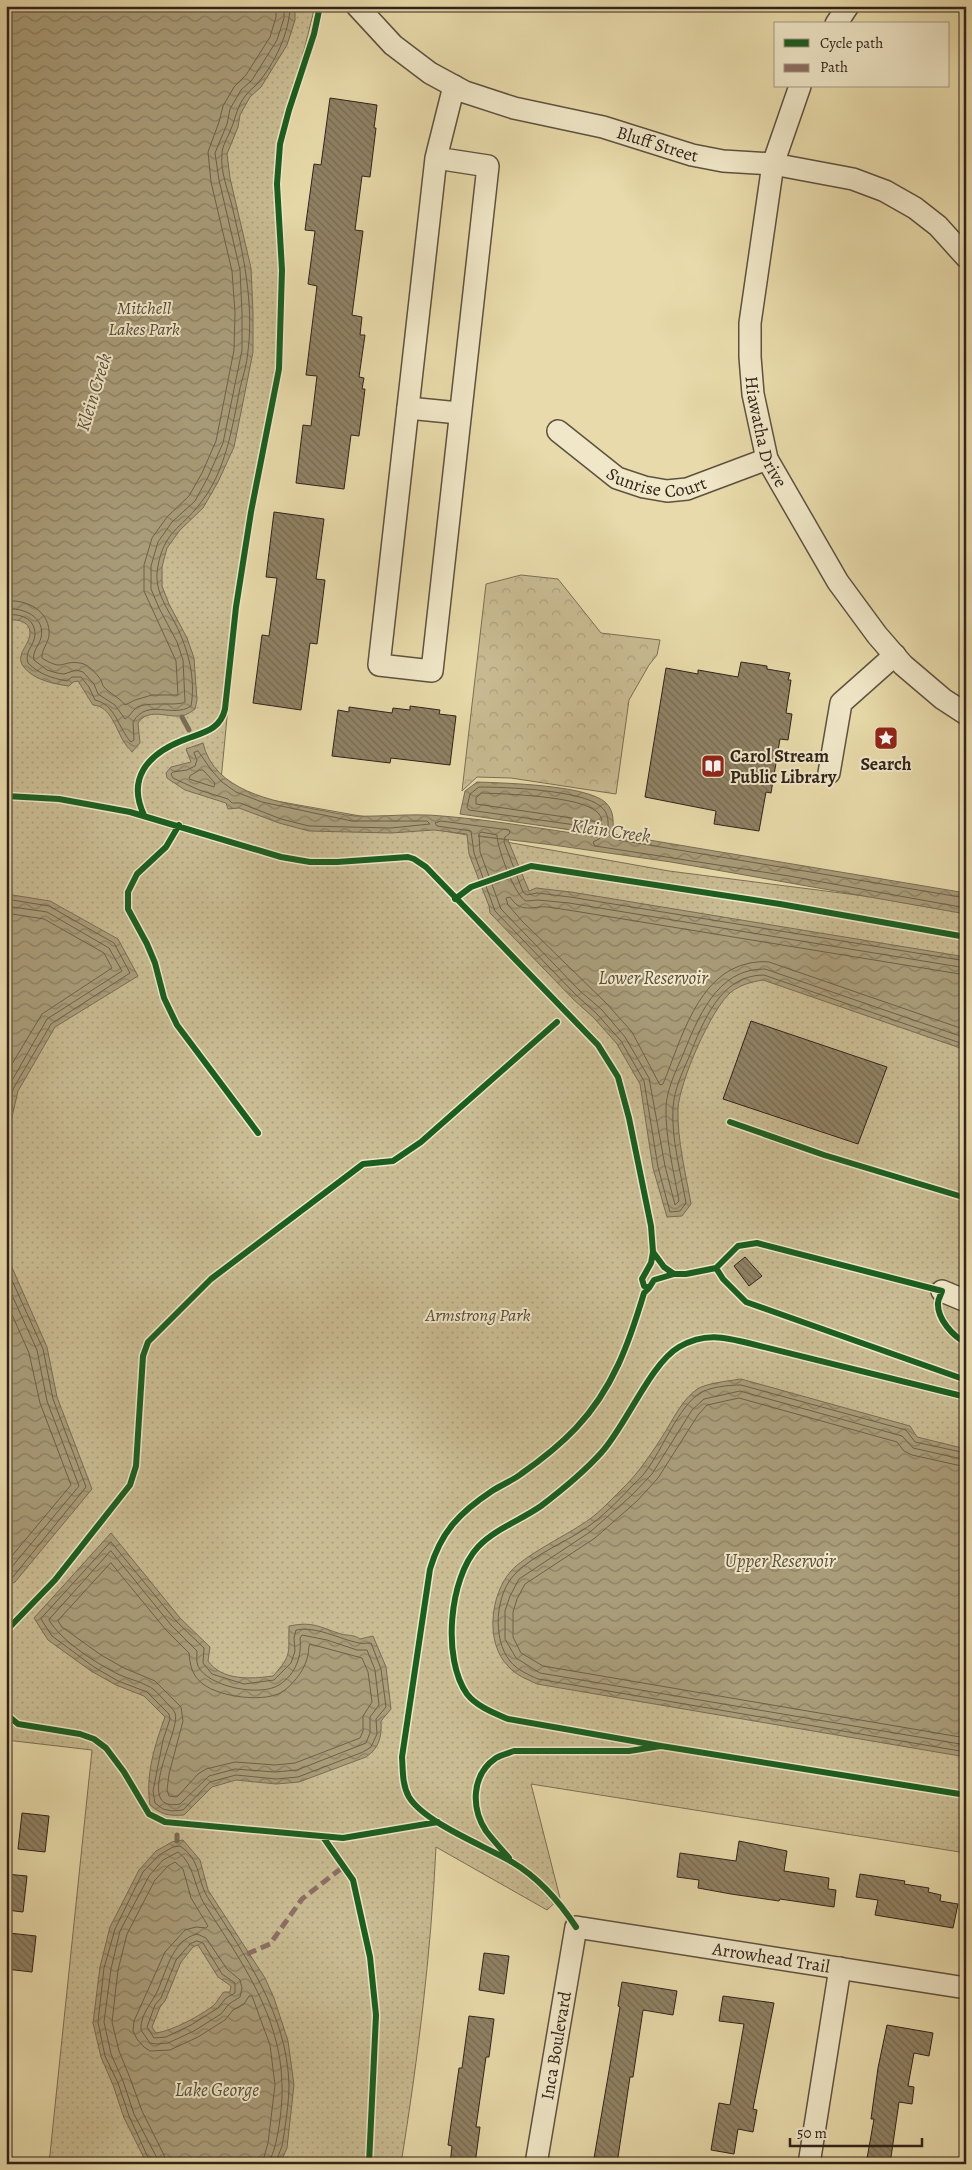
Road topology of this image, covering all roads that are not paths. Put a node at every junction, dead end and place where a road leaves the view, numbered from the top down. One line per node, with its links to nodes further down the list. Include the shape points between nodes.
1 (357, 6): 4 (street, Bluff Street, via 393,45 430,73)
2 (848, 6): 3 (street)
3 (837, 22)
4 (454, 86): 6 (street); 7 (street, Bluff Street, via 498,104 585,122 692,155 723,161)
5 (799, 88): 7 (street, Hiawatha Drive)
6 (436, 158): 9 (street); 10 (street, via 488,166)
7 (773, 164): 8 (street, Bluff Street, via 853,179 885,191 938,226); 12 (street, Hiawatha Drive, via 750,323 753,394)
8 (966, 257)
9 (408, 408): 10 (street); 10 (street, via 378,665 432,672)
10 (460, 413)
11 (558, 431): 12 (street, Sunrise Court, via 617,478 668,491 687,488)
12 (767, 459): 13 (street, Hiawatha Drive, via 838,582)
13 (894, 655): 14 (street, Hiawatha Drive, via 943,699); 15 (street, via 840,703)
14 (966, 714)
15 (829, 773)
16 (942, 1291): 17 (street)
17 (966, 1301)
18 (576, 1927): 19 (street, Arrowhead Trail); 21 (street, Inca Boulevard)
19 (840, 1968): 20 (street, Arrowhead Trail); 22 (street)
20 (966, 1988)
21 (536, 2164)
22 (809, 2164)

